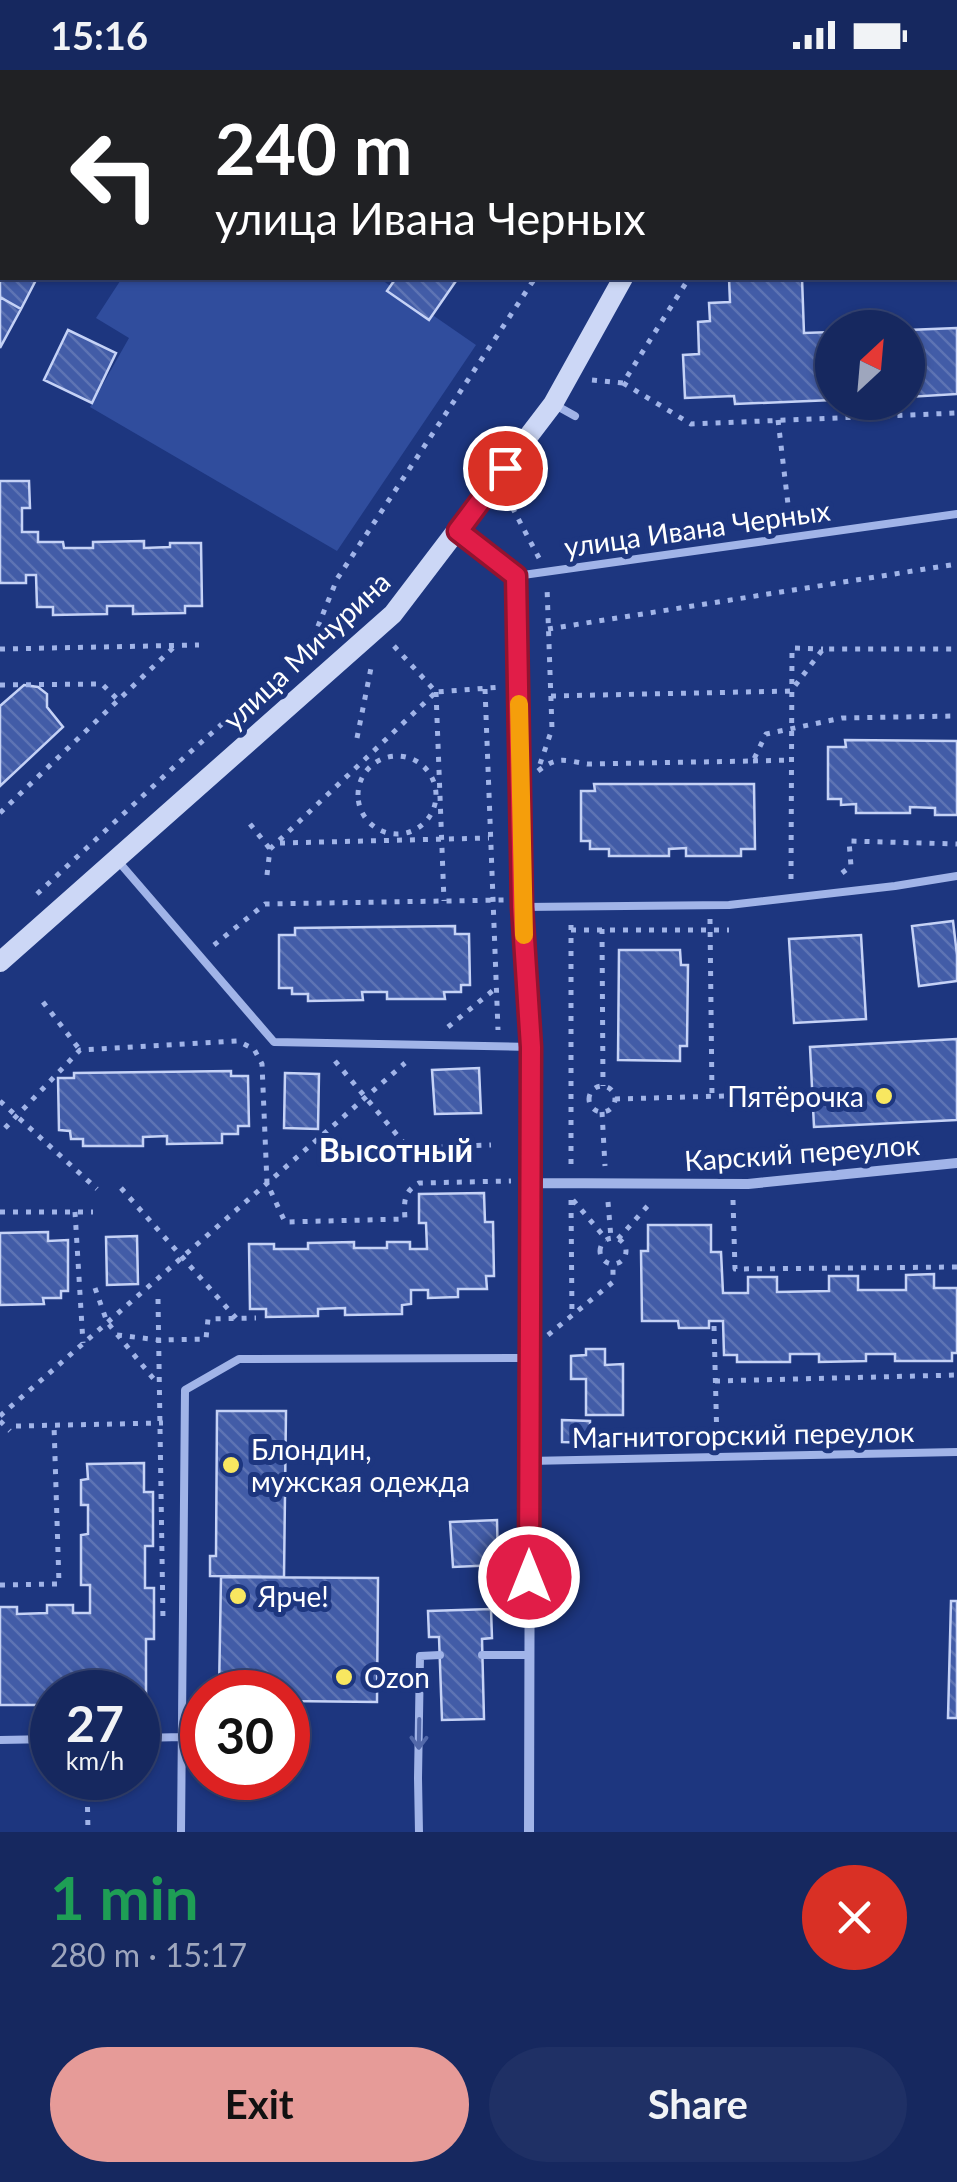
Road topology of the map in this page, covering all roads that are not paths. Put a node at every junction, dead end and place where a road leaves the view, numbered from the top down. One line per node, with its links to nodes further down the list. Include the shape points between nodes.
1 (622, 280): 2 (street, улица Мичурина)
2 (553, 404): 3 (lane); 5 (street, улица Мичурина)
3 (574, 416)
4 (957, 514): 6 (lane, улица Ивана Черных)
5 (458, 531): 6 (lane); 7 (street, улица Мичурина, via 394,614)
6 (516, 576): 9 (street)
7 (116, 860): 10 (street, улица Мичурина); 11 (lane, via 274,1042)
8 (957, 876): 9 (lane, via 729,906)
9 (522, 907): 11 (street)
10 (0, 962)
11 (531, 1047): 13 (street)
12 (957, 1162): 13 (street, Карский переулок, via 748,1184)
13 (530, 1183): 14 (street)
14 (529, 1354): 16 (street); 20 (lane, via 238,1359 185,1390)
15 (957, 1452): 16 (lane, Магнитогорский переулок)
16 (529, 1461): 19 (street)
17 (440, 1655): 25 (lane, one-way to 25, via 420,1656)
18 (482, 1655): 19 (lane)
19 (529, 1655): 26 (street)
20 (183, 1670)
21 (30, 1739): 22 (lane)
22 (0, 1740)
23 (182, 1800): 24 (lane)
24 (181, 1832)
25 (420, 1832)
26 (529, 1832)

